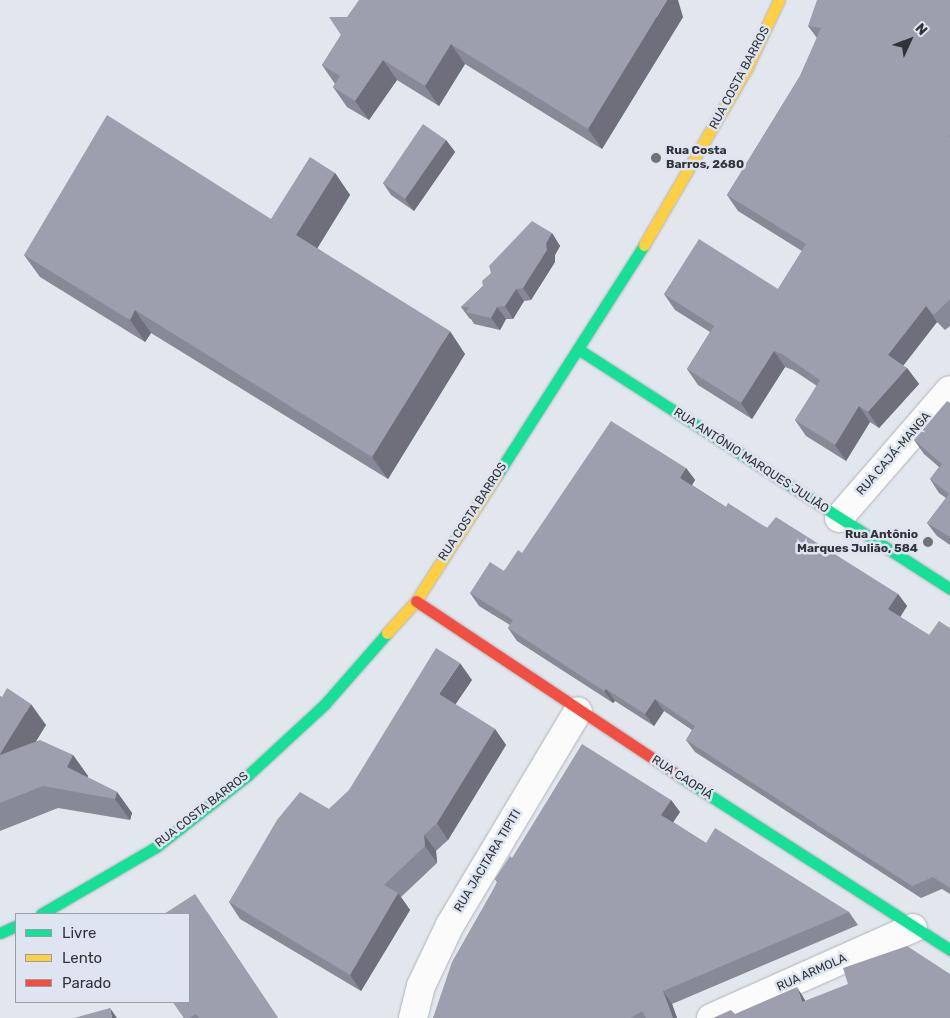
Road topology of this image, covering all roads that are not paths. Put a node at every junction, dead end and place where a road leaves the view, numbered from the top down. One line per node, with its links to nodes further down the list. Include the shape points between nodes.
1 (779, 0): 2 (main road, RUA COSTA BARROS, via 747,68 705,143)
2 (578, 349): 4 (main road, RUA ANTÔNIO MARQUES JULIÃO); 6 (main road, RUA COSTA BARROS)
3 (950, 390): 4 (street, RUA CAJÁ-MANGA)
4 (839, 518): 5 (main road, RUA ANTÔNIO MARQUES JULIÃO)
5 (950, 589)
6 (416, 601): 7 (main road, RUA CAOPIÁ); 8 (main road, RUA COSTA BARROS, via 324,705 247,776 156,847)
7 (578, 711): 10 (main road, RUA CAOPIÁ); 13 (street, RUA JACITARA TIPITI, via 450,925 421,986)
8 (43, 913)
9 (15, 926): 11 (main road)
10 (913, 928): 12 (main road, RUA CAOPIÁ); 14 (street, RUA ARMOLA)
11 (0, 933)
12 (950, 950)
13 (413, 1018)
14 (711, 1018)

